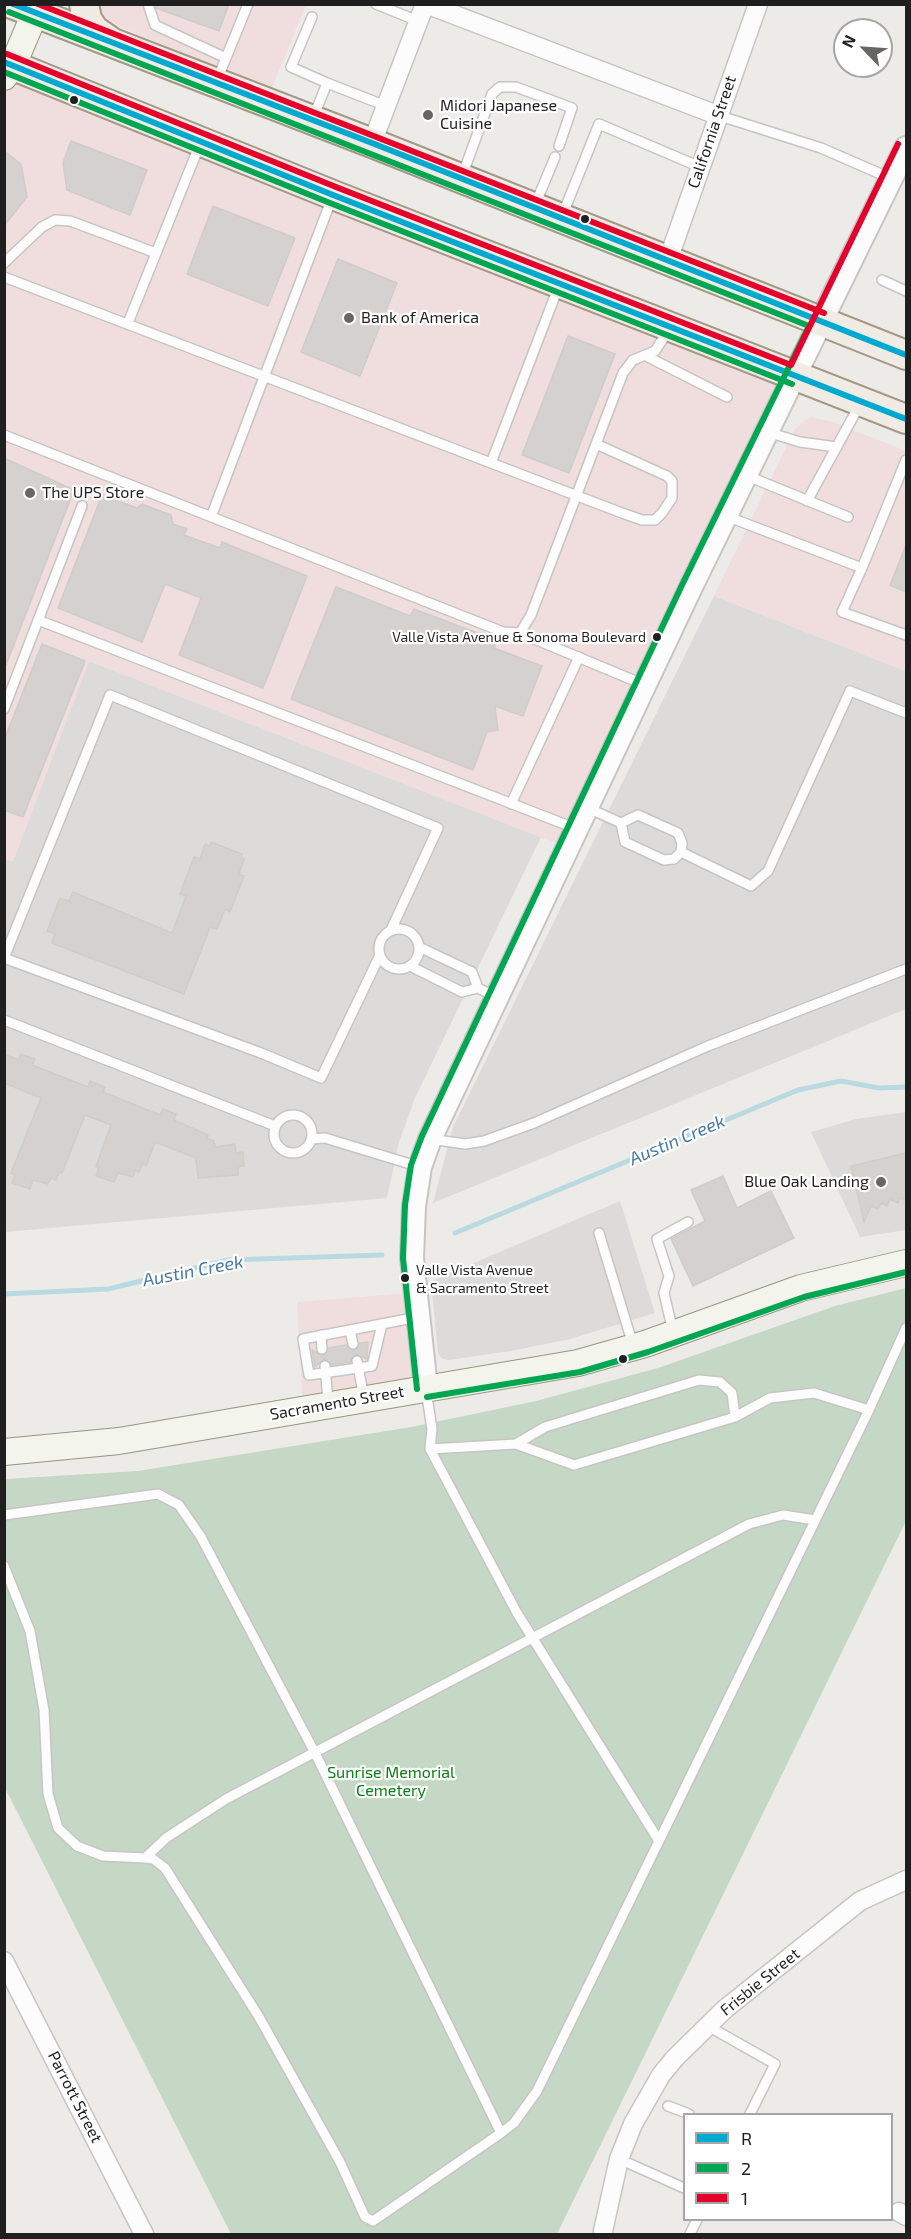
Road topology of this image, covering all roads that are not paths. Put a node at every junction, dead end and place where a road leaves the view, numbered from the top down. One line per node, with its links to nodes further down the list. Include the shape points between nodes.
1 (84, 4): 10 (main road, via 94,30)
2 (148, 4): 12 (lane, via 155,26)
3 (248, 4): 12 (lane)
4 (376, 4): 7 (lane)
5 (758, 4): 15 (street, California Street)
6 (30, 7): 9 (main road); 10 (main road); 11 (main road)
7 (423, 10): 14 (street); 15 (street)
8 (312, 17): 13 (lane, via 291,67)
9 (4, 35)
10 (114, 44): 12 (main road)
11 (7, 68): 17 (main road)
12 (221, 71): 16 (main road)
13 (327, 83): 14 (lane); 16 (lane)
14 (386, 106): 18 (street)
15 (717, 116): 22 (street, California Street); 24 (lane, via 821,148)
16 (312, 120): 18 (main road)
17 (201, 142): 25 (main road); 28 (lane)
18 (372, 143): 23 (main road)
19 (559, 146): 23 (lane, via 572,108 516,87 500,87 492,94)
20 (906, 148): 24 (street)
21 (555, 157): 26 (lane)
22 (700, 167): 27 (lane, via 599,124); 29 (street, California Street)
23 (461, 178): 26 (main road)
24 (891, 179): 35 (street)
25 (333, 195): 33 (main road); 40 (lane)
26 (534, 207): 27 (main road)
27 (561, 218): 29 (main road)
28 (156, 253): 30 (lane, via 70,220 55,220); 36 (lane)
29 (668, 260): 35 (main road)
30 (4, 262)
31 (4, 277): 36 (lane)
32 (882, 280): 34 (lane)
33 (560, 283): 37 (main road); 50 (lane)
34 (906, 291)
35 (821, 321): 38 (main road); 41 (street)
36 (128, 324): 40 (lane)
37 (671, 326): 39 (lane, via 656,351); 41 (main road)
38 (906, 355)
39 (646, 356): 42 (lane); 47 (lane, via 633,360 623,373)
40 (267, 376): 50 (lane); 56 (lane)
41 (795, 376): 43 (main road); 45 (street)
42 (727, 397)
43 (861, 402): 44 (main road); 48 (lane)
44 (906, 419)
45 (767, 432): 48 (lane); 51 (street)
46 (4, 435): 56 (lane)
47 (596, 444): 52 (lane); 52 (lane, via 660,471 672,481 672,498 654,520 642,520)
48 (837, 447): 53 (lane)
49 (906, 460): 58 (lane)
50 (491, 463): 52 (lane)
51 (746, 476): 53 (lane); 55 (street)
52 (576, 496): 60 (lane, via 531,615)
53 (807, 501): 57 (lane)
54 (82, 506): 59 (lane)
55 (726, 516): 58 (lane); 63 (street)
56 (211, 517): 60 (lane, via 503,632)
57 (848, 517)
58 (862, 568): 61 (lane, via 842,612)
59 (38, 620): 64 (lane); 66 (lane)
60 (520, 633): 62 (lane)
61 (906, 635)
62 (579, 657): 63 (lane); 66 (lane)
63 (645, 685): 67 (street)
64 (4, 709)
65 (906, 713): 70 (lane, via 850,691 768,871 751,886)
66 (511, 804): 69 (lane)
67 (587, 808): 68 (lane); 69 (street)
68 (621, 823): 70 (lane, via 625,842 664,860 674,859); 70 (lane, via 638,815 678,833)
69 (577, 830): 77 (street)
70 (681, 852)
71 (391, 930): 72 (lane, via 409,932); 73 (lane, via 382,938); 74 (lane, via 438,828 110,695)
72 (419, 947): 75 (lane); 77 (lane, via 472,972)
73 (380, 955): 74 (lane, via 321,1078); 75 (lane, via 392,968)
74 (4, 958)
75 (410, 966): 77 (lane, via 462,992)
76 (906, 969): 81 (lane, via 708,1046 514,1130 465,1144)
77 (487, 992): 81 (street)
78 (4, 1020): 79 (lane)
79 (275, 1126): 80 (lane, via 285,1116 297,1115 311,1127); 80 (lane, via 276,1143 285,1152 304,1150)
80 (311, 1139): 82 (lane, via 325,1138)
81 (430, 1140): 82 (street)
82 (420, 1167): 86 (street, via 412,1258)
83 (688, 1222): 90 (lane, via 657,1239 669,1276 664,1293)
84 (599, 1233): 93 (lane)
85 (906, 1263): 90 (main road, Sacramento Street, via 801,1288)
86 (418, 1317): 87 (lane); 97 (street)
87 (382, 1324): 89 (lane); 95 (lane, via 372,1366)
88 (906, 1328): 100 (lane)
89 (350, 1330): 91 (lane); 92 (lane)
90 (674, 1334): 93 (main road, Sacramento Street)
91 (321, 1335): 94 (lane); 96 (lane, via 303,1339 309,1374)
92 (353, 1344)
93 (634, 1348): 97 (main road, Sacramento Street, via 578,1363)
94 (322, 1349)
95 (357, 1364): 96 (lane); 98 (lane)
96 (325, 1369): 99 (lane)
97 (426, 1388): 98 (main road, Sacramento Street); 103 (lane, via 432,1429)
98 (364, 1398): 99 (main road, Sacramento Street)
99 (328, 1405): 104 (main road, Sacramento Street, via 119,1441)
100 (869, 1410): 101 (lane, via 814,1393 770,1398); 106 (lane)
101 (735, 1417): 102 (lane, via 574,1466); 102 (lane, via 732,1393 720,1382 699,1380 545,1427)
102 (516, 1444): 103 (lane)
103 (430, 1449): 108 (lane)
104 (4, 1452)
105 (4, 1515): 109 (lane, via 158,1494 179,1505 201,1537)
106 (816, 1520): 108 (lane, via 783,1515 749,1524); 110 (lane)
107 (4, 1566): 111 (lane, via 30,1631 44,1710 48,1794 58,1828 76,1846 103,1856)
108 (533, 1640): 109 (lane); 110 (lane)
109 (315, 1753): 111 (lane, via 226,1799 166,1838); 118 (lane)
110 (659, 1841): 118 (lane, via 537,2091 514,2123)
111 (145, 1858): 118 (lane, via 165,1868 259,2017 340,2162 365,2217 373,2221)
112 (906, 1880): 114 (street, Frisbie Street, via 860,1901)
113 (4, 1961): 123 (street, Parrott Street)
114 (708, 2026): 117 (lane, via 775,2064); 119 (street, Frisbie Street, via 661,2074)
115 (669, 2106): 116 (lane)
116 (685, 2113)
117 (751, 2113)
118 (501, 2133)
119 (619, 2159): 120 (lane); 122 (street, Frisbie Street)
120 (683, 2188)
121 (697, 2221): 124 (lane)
122 (603, 2231)
123 (144, 2235)
124 (690, 2235)

